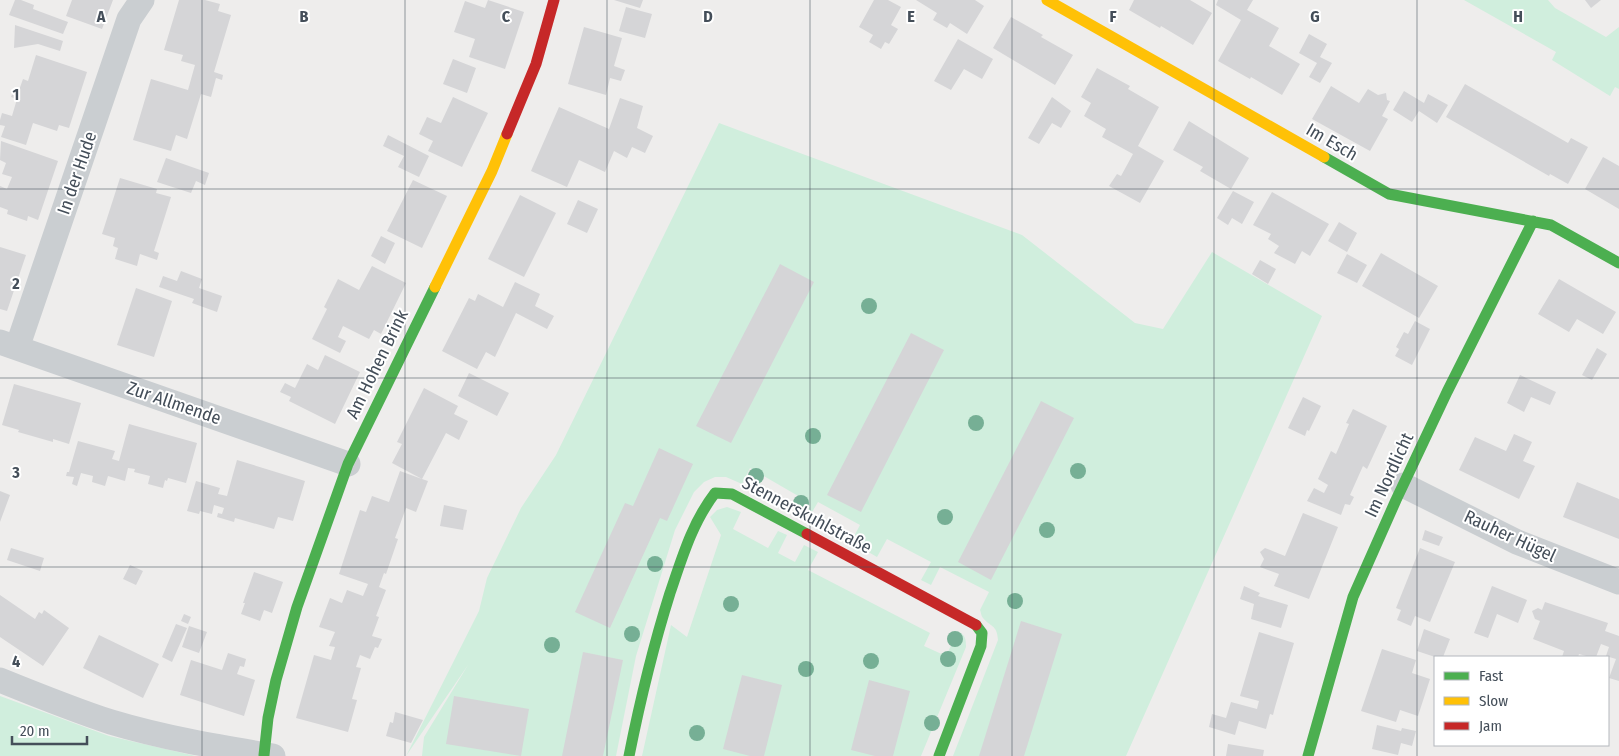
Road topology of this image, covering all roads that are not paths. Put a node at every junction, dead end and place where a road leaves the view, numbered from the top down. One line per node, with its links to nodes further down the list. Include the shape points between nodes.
1 (142, 0): 6 (street, In der Hude, via 129,19)
2 (554, 0): 7 (street, Am Hohen Brink, via 536,64 492,171)
3 (1047, 0): 4 (street, Im Esch, via 1389,194)
4 (1532, 221): 5 (street, Im Esch, via 1551,225); 8 (street, Im Nordlicht)
5 (1619, 263)
6 (9, 345): 7 (street, Zur Allmende)
7 (348, 464): 11 (street, Am Hohen Brink, via 297,607 276,680 268,718)
8 (1403, 484): 9 (street, Rauher Hügel, via 1517,542); 14 (street, Im Nordlicht, via 1353,597)
9 (1619, 582)
10 (0, 680): 11 (street, via 128,727 205,745)
11 (268, 755)
12 (629, 756): 13 (street, Stennerskuhlstraße, via 659,629 693,527 715,493 726,493 976,624 982,633 981,646)
13 (939, 756)
14 (1308, 756)

